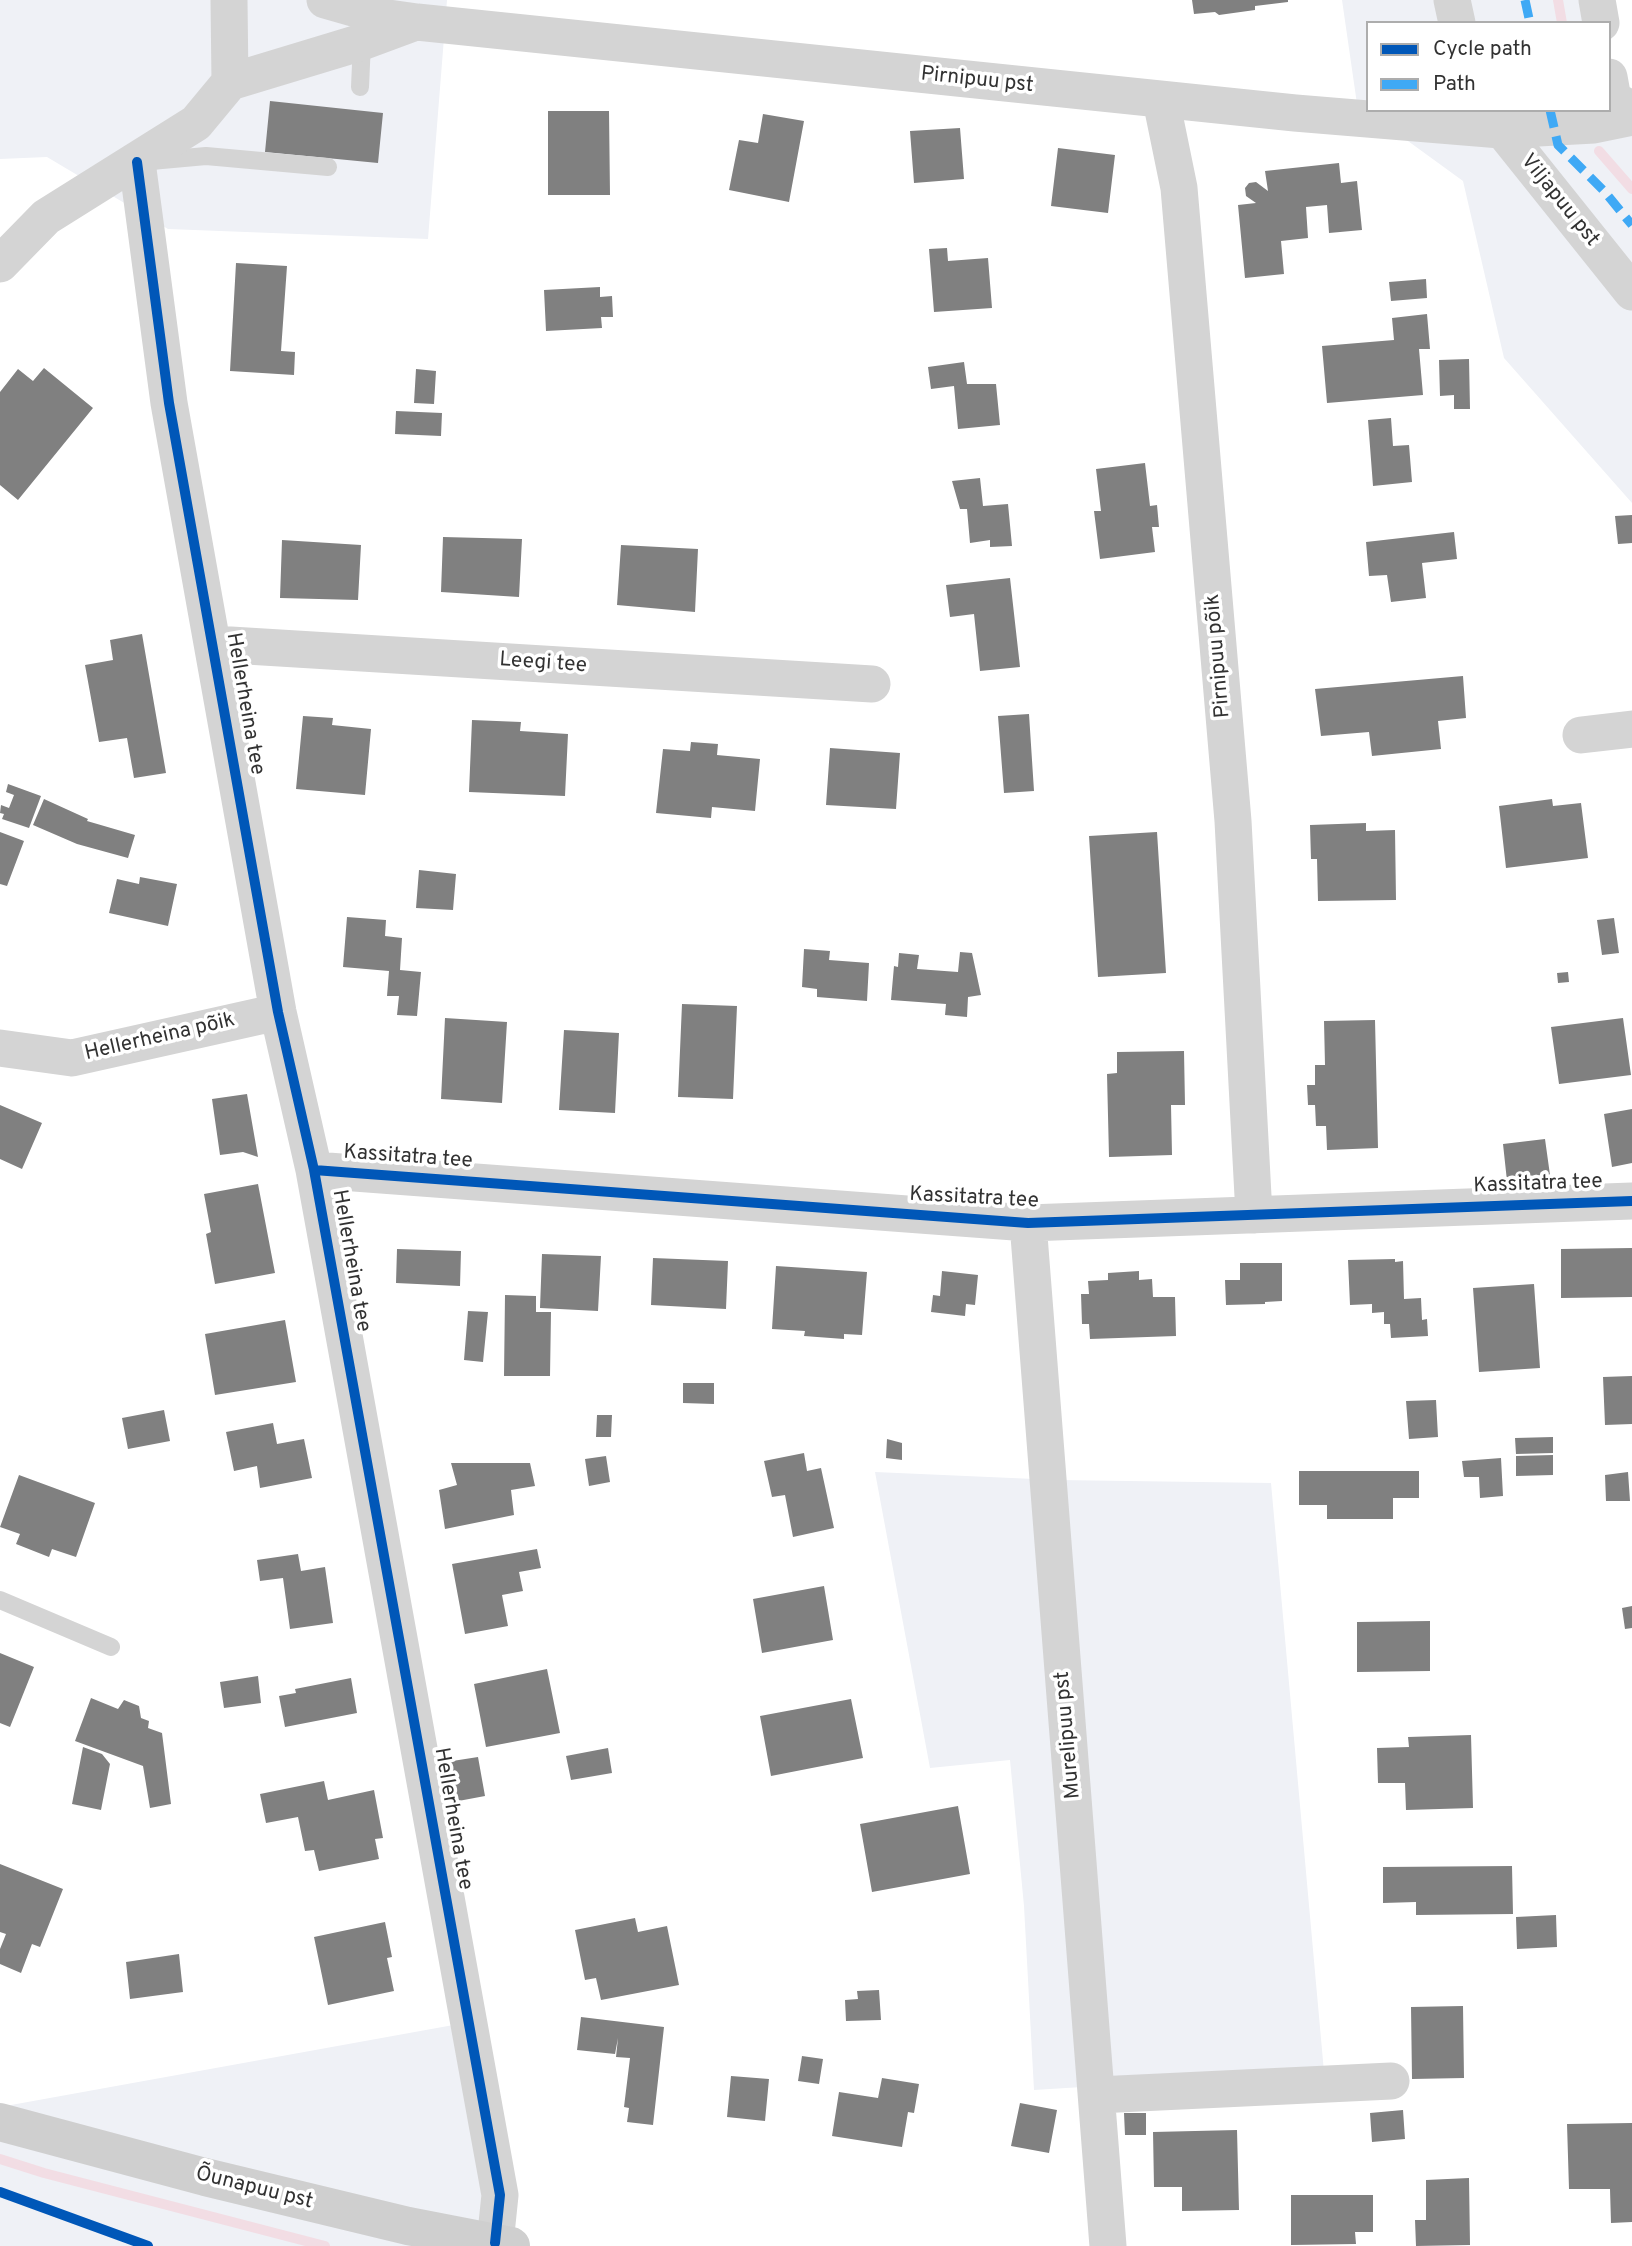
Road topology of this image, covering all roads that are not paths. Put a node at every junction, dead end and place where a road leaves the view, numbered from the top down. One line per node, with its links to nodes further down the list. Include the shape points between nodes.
1 (229, 0): 9 (street)
2 (325, 0): 7 (street, Pirnipuu pst)
3 (1452, 0): 5 (street)
4 (1597, 0): 6 (street)
5 (1457, 21)
6 (1601, 21)
7 (416, 22): 8 (street); 12 (street, Pirnipuu pst)
8 (362, 42): 9 (street); 10 (lane)
9 (230, 82): 17 (street, via 196,123)
10 (360, 87)
11 (1611, 88): 13 (street, via 1613,99)
12 (1161, 100): 15 (street, Pirnipuu pst); 30 (street, Pirnipuu põik, via 1179,188 1232,807)
13 (1632, 110)
14 (1632, 117): 16 (street, Pirnipuu pst)
15 (1494, 120): 16 (street, Pirnipuu pst); 18 (street, Viljapuu pst)
16 (1594, 124): 18 (street)
17 (137, 162): 19 (lane, via 206,156); 20 (street, via 46,217); 22 (street, Hellerheina tee, via 169,403)
18 (1530, 165): 21 (street, Viljapuu pst)
19 (328, 167)
20 (0, 264)
21 (1632, 292)
22 (214, 644): 23 (street, Leegi tee); 26 (street, Hellerheina tee)
23 (872, 684)
24 (1632, 729): 25 (street)
25 (1581, 735)
26 (278, 1012): 27 (street, Hellerheina põik, via 72,1058); 28 (street, Hellerheina tee)
27 (0, 1048)
28 (314, 1170): 31 (street, Kassitatra tee); 38 (street, Hellerheina tee, via 500,2195)
29 (1632, 1201): 30 (street, Kassitatra tee)
30 (1254, 1215): 31 (street, Kassitatra tee)
31 (1028, 1223): 35 (street, Murelipuu pst)
32 (0, 1600): 33 (lane)
33 (111, 1647)
34 (1391, 2081): 35 (street)
35 (1097, 2095): 39 (street, Murelipuu pst)
36 (0, 2122): 37 (street, Õunapuu pst)
37 (406, 2236): 38 (street, Õunapuu pst)
38 (503, 2244)
39 (1108, 2246)

